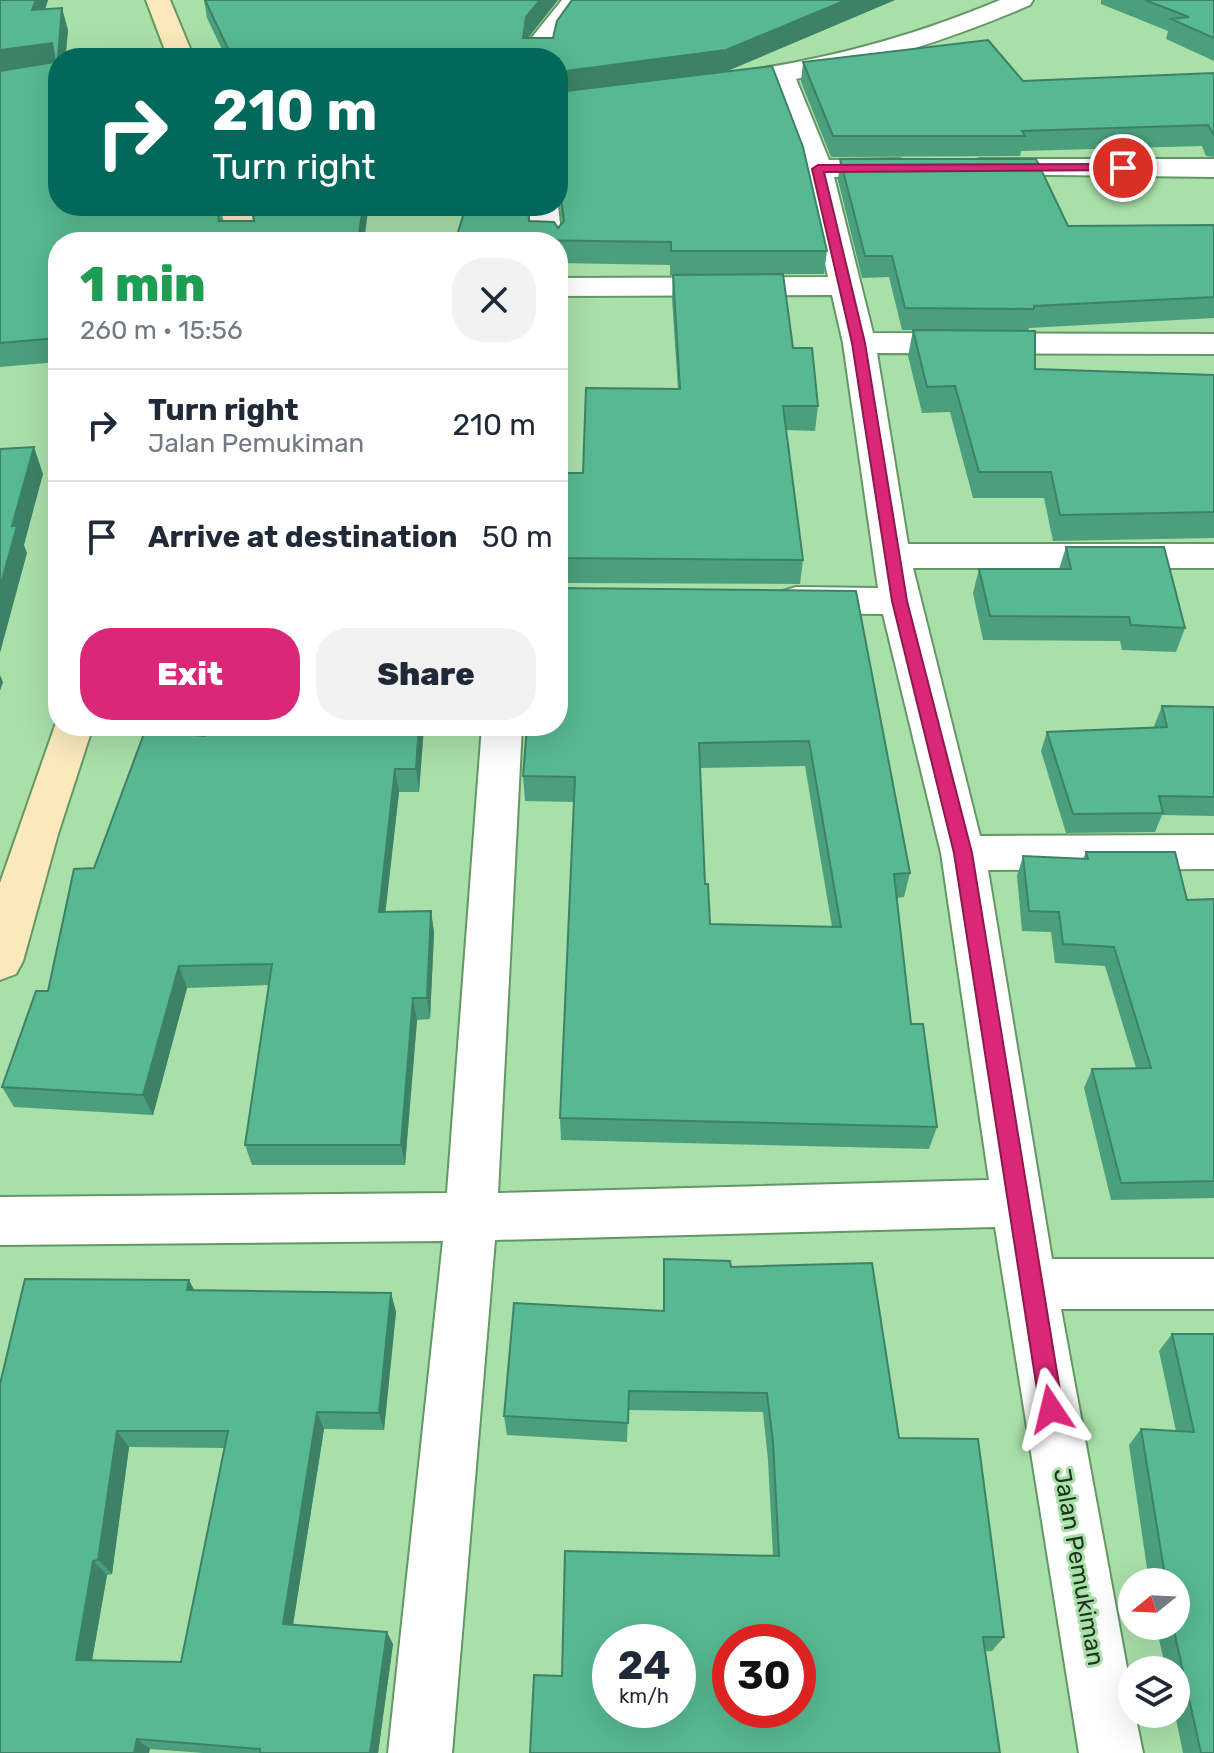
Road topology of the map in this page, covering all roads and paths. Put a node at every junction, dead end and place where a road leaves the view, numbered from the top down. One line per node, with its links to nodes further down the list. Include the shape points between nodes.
1 (158, 0): 4 (main road)
2 (575, 0): 5 (street)
3 (1021, 0): 6 (street, via 915,42)
4 (177, 48)
5 (541, 48)
6 (782, 76): 7 (street); 9 (street, Jalan Pemukiman)
7 (690, 86)
8 (1214, 168): 9 (street)
9 (818, 169): 10 (street, Jalan Pemukiman)
10 (846, 286): 11 (street); 12 (street, Jalan Pemukiman)
11 (568, 287)
12 (859, 343): 13 (street); 14 (street, Jalan Pemukiman)
13 (1214, 344)
14 (892, 556): 15 (street); 17 (street, Jalan Pemukiman)
15 (1214, 556)
16 (760, 600): 17 (street)
17 (899, 601): 21 (street, Jalan Pemukiman)
18 (70, 736): 22 (main road)
19 (501, 736): 24 (street)
20 (1214, 852): 21 (street)
21 (963, 853): 23 (street, Jalan Pemukiman)
22 (0, 961)
23 (1017, 1203): 24 (street); 26 (street, Jalan Pemukiman)
24 (471, 1217): 25 (street); 28 (street)
25 (0, 1221)
26 (1030, 1284): 27 (street); 29 (street, Jalan Pemukiman)
27 (1214, 1284)
28 (420, 1753)
29 (1111, 1753)

